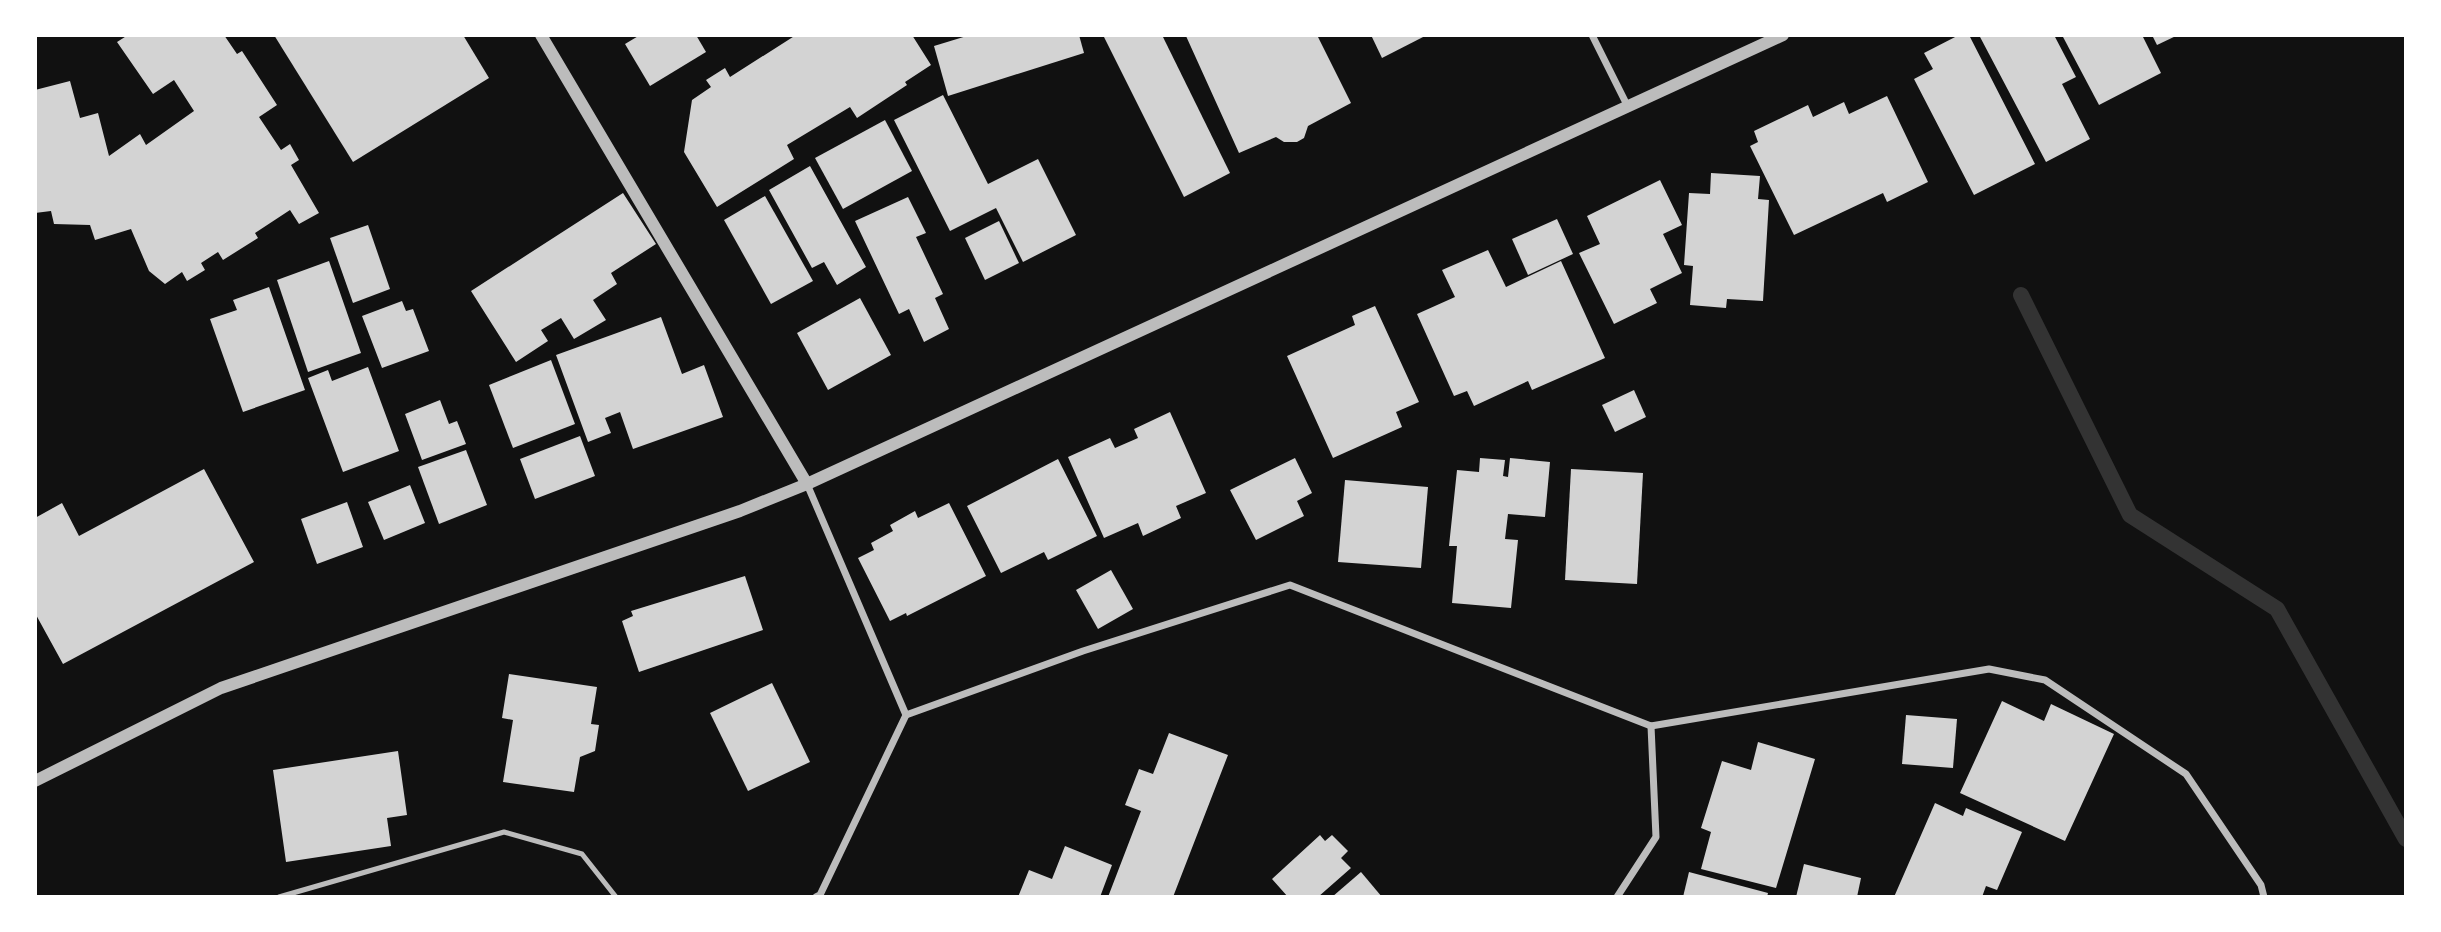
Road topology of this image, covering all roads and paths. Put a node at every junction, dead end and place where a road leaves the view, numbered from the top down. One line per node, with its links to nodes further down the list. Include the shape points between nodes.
1 (541, 35): 5 (street)
2 (1592, 35): 4 (street)
3 (1783, 35): 4 (street)
4 (1627, 105): 5 (street)
5 (807, 484): 6 (street); 8 (street, via 221,688)
6 (906, 715): 7 (street, via 1083,651 1290,585); 11 (street)
7 (1651, 726): 12 (street, via 1656,838); 13 (street, via 1989,669 2045,680 2186,774 2261,885)
8 (35, 781)
9 (279, 897): 10 (lane, via 504,832 582,853)
10 (615, 897)
11 (816, 897)
12 (1617, 897)
13 (2264, 897)

